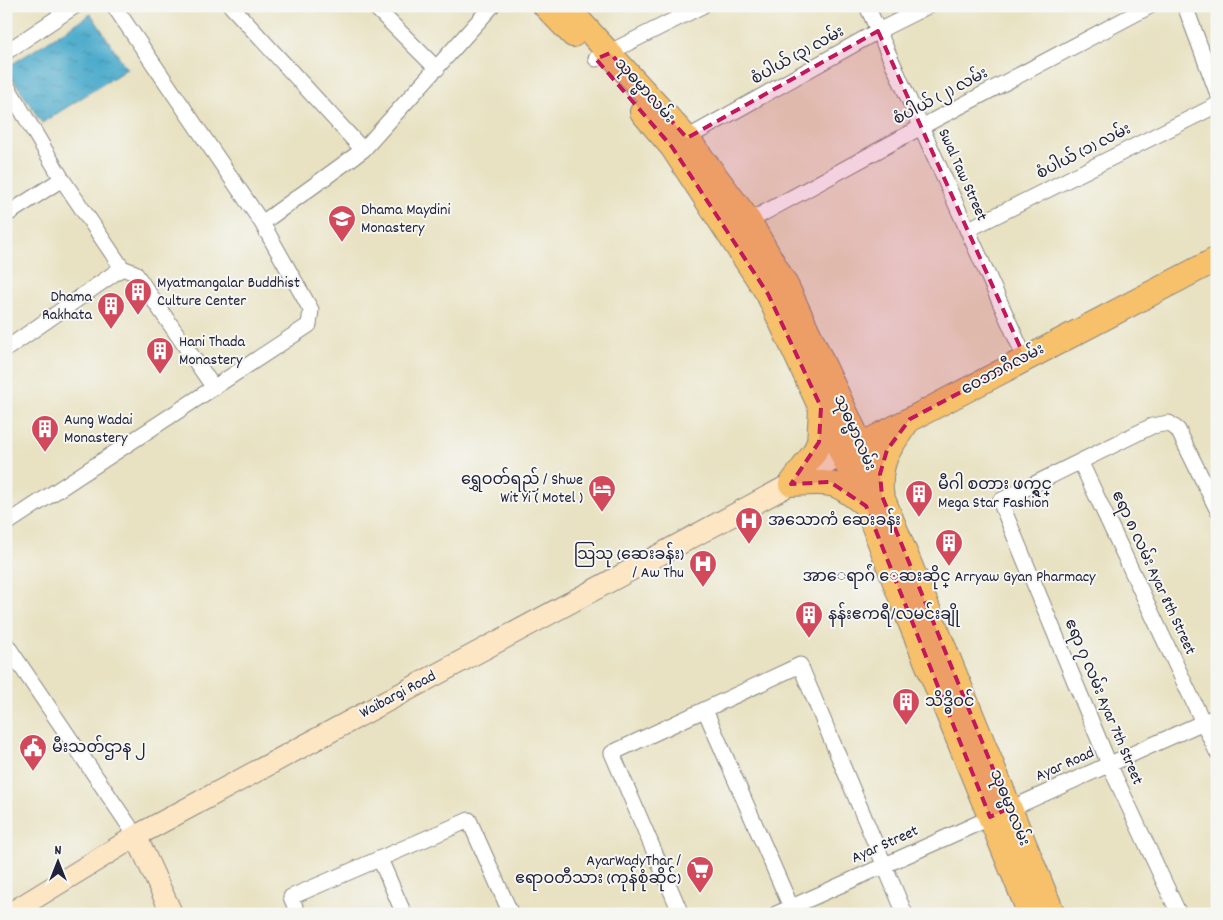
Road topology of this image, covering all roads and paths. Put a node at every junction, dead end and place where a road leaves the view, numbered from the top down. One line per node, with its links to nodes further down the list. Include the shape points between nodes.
1 (76, 6): 14 (street)
2 (114, 6): 26 (street)
3 (374, 6): 16 (street)
4 (492, 6): 16 (street)
5 (545, 6): 15 (main road, သုဓမ္မာလမ်း)
6 (566, 6): 15 (main road, သုဓမ္မာလမ်း)
7 (702, 6): 15 (street)
8 (867, 6): 13 (street, Swal Taw Street)
9 (928, 6): 13 (street, စံပါယ် (၃) လမ်း)
10 (1150, 6): 20 (street, စံပါယ် (၂) လမ်း)
11 (1185, 6): 18 (street)
12 (233, 7): 22 (street)
13 (878, 32): 20 (street, Swal Taw Street); 21 (street, စံပါယ် (၃) လမ်း)
14 (6, 52)
15 (603, 56): 21 (main road, သုဓမ္မာလမ်း); 33 (main road, သုဓမ္မာလမ်း, via 672,147 768,294)
16 (437, 70): 22 (street)
17 (6, 84): 23 (street)
18 (1217, 92)
19 (1217, 105): 27 (street, စံပါယ် (၁) လမ်း)
20 (921, 127): 25 (street, စံပါယ် (၂) လမ်း); 27 (street, Swal Taw Street)
21 (687, 138): 25 (main road, သုဓမ္မာလမ်း)
22 (363, 150): 26 (street)
23 (62, 178): 24 (street); 29 (street)
24 (6, 215)
25 (749, 220): 33 (main road, သုဓမ္မာလမ်း, via 787,287)
26 (262, 224): 32 (street, via 312,310 312,318 309,325)
27 (967, 230): 31 (street, Swal Taw Street)
28 (1217, 258): 31 (main road, ဝေဘာဂီလမ်း)
29 (122, 268): 30 (street); 32 (street, via 135,273)
30 (6, 349)
31 (1025, 358): 34 (main road, ဝေဘာဂီလမ်း)
32 (214, 388): 40 (street)
33 (829, 401): 34 (main road, via 869,421 893,424); 35 (main road, သုဓမ္မာလမ်း); 37 (main road, via 819,442)
34 (910, 419): 35 (main road, ဝေဘာဂီလမ်း); 38 (main road, via 887,450)
35 (852, 450): 37 (street, ဝေဘာဂီလမ်း); 38 (main road, သုဓမ္မာလမ်း)
36 (1081, 463): 39 (street, via 1152,426 1169,423 1178,430); 43 (street, ဧရာ ၈ လမ်း Ayar 8th Street); 45 (street, ဧရာ ၇ လမ်း Ayar 7th Street, via 1000,501)
37 (792, 484): 38 (main road, via 830,482); 47 (street, Waibargi Road)
38 (874, 501): 46 (main road, သုဓမ္မာလမ်း)
39 (1217, 508)
40 (6, 524)
41 (6, 644): 47 (street)
42 (705, 710): 49 (street, via 800,665); 50 (street); 56 (street, via 612,753)
43 (1210, 719): 44 (street, ဧရာ ၈ လမ်း Ayar 8th Street); 45 (street, Ayar Road)
44 (1217, 752)
45 (1109, 764): 46 (street, Ayar Road); 61 (street, ဧရာ ၇ လမ်း Ayar 7th Street)
46 (999, 813): 49 (street, Ayar Street); 59 (main road, သုဓမ္မာလမ်း); 60 (main road, သုဓမ္မာလမ်း)
47 (136, 836): 51 (street, Waibargi Road); 52 (street)
48 (380, 859): 53 (street, via 291,897); 54 (street); 55 (street, via 469,820)
49 (885, 865): 50 (street, Ayar Street); 58 (street)
50 (793, 910): 57 (street, Ayar Street)
51 (8, 914)
52 (172, 914)
53 (298, 914)
54 (404, 914)
55 (511, 914)
56 (681, 914)
57 (776, 914)
58 (905, 914)
59 (1030, 914)
60 (1053, 914)
61 (1179, 914)

